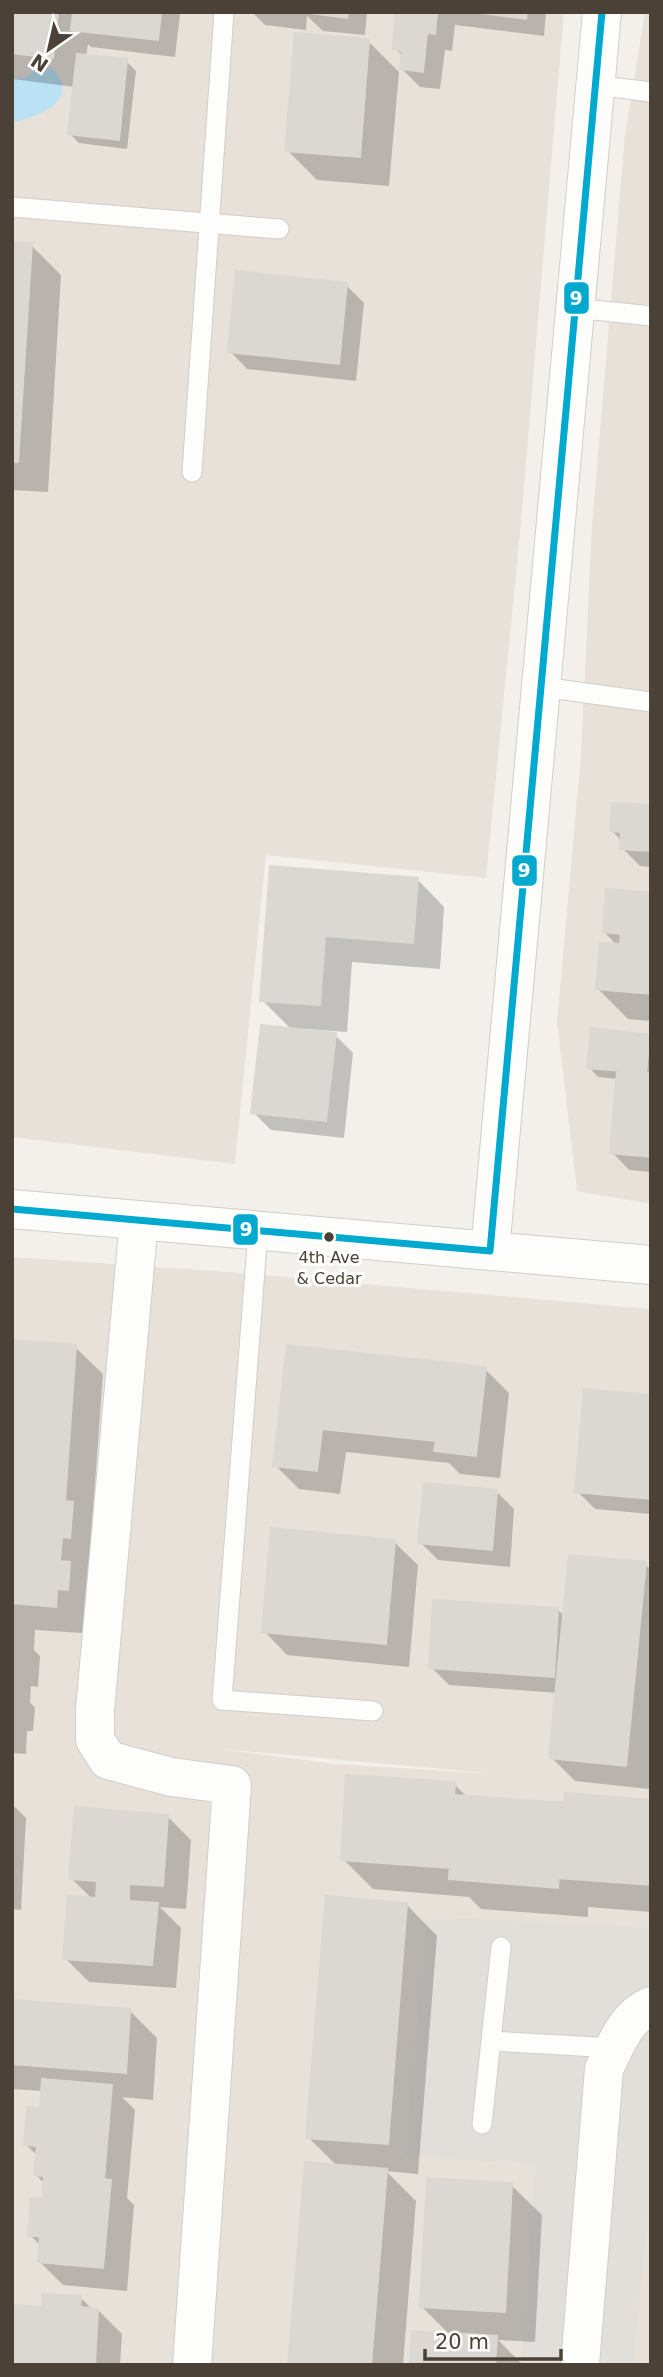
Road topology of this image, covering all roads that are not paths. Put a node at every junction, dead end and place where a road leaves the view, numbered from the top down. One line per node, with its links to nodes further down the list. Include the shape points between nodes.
1 (224, 12): 6 (lane)
2 (602, 12): 3 (street)
3 (595, 85): 4 (lane); 8 (street)
4 (651, 92)
5 (12, 207): 6 (lane)
6 (209, 223): 7 (lane); 10 (lane)
7 (279, 229)
8 (575, 308): 9 (lane); 11 (street)
9 (651, 316)
10 (192, 471)
11 (542, 687): 12 (lane); 16 (street)
12 (651, 702)
13 (12, 1209): 14 (street)
14 (139, 1220): 15 (street); 24 (street, via 94,1740 108,1759 170,1777 232,1785)
15 (257, 1231): 16 (street); 18 (lane, via 222,1700)
16 (490, 1251): 17 (street)
17 (651, 1265)
18 (373, 1712)
19 (501, 1947): 21 (lane)
20 (651, 2006): 22 (street, via 639,2011)
21 (492, 2041): 22 (lane); 23 (lane)
22 (614, 2048): 25 (street, via 604,2069)
23 (482, 2124)
24 (192, 2365)
25 (580, 2365)

